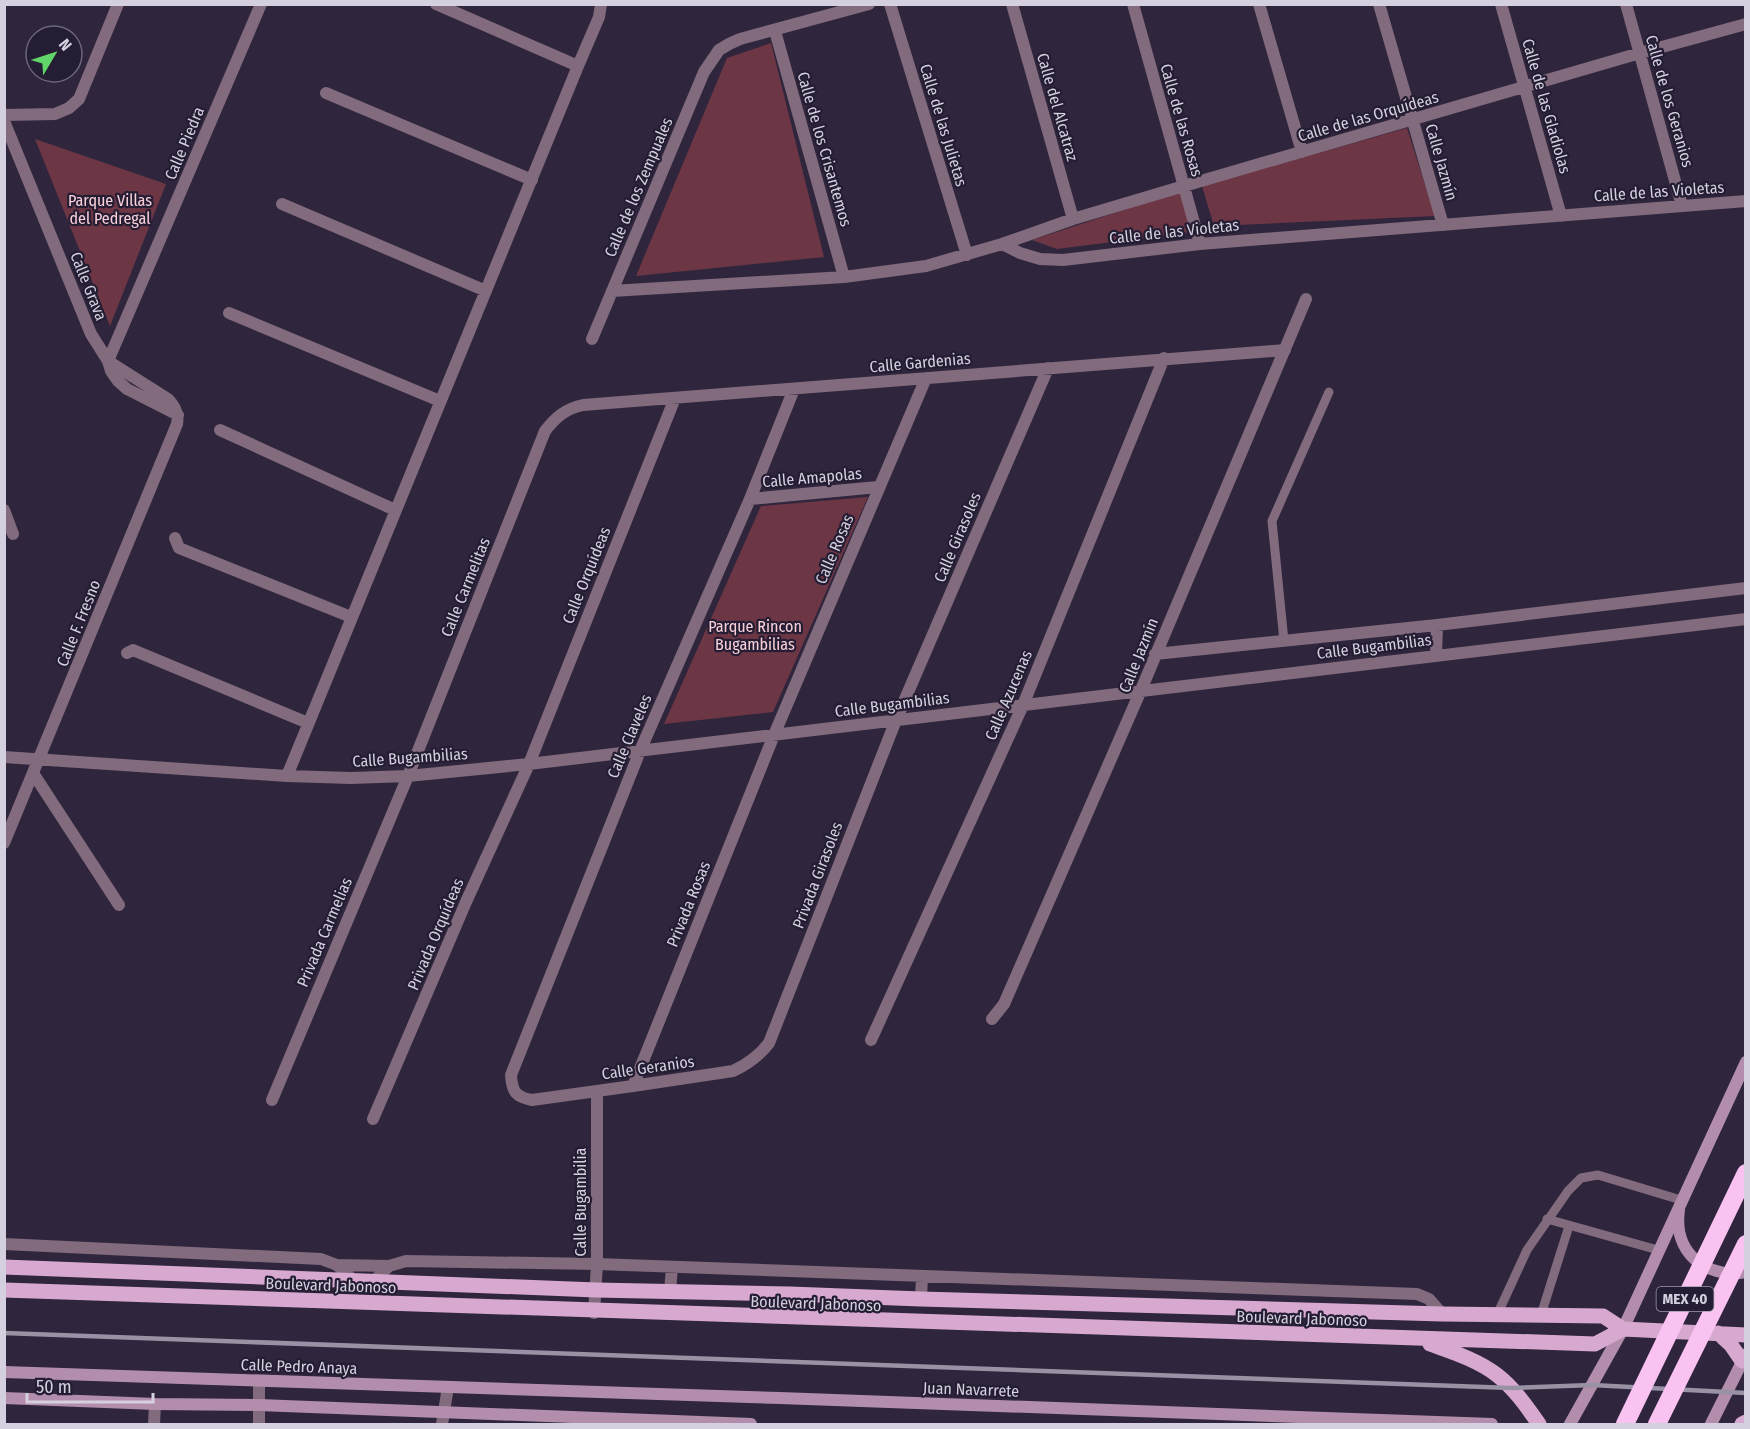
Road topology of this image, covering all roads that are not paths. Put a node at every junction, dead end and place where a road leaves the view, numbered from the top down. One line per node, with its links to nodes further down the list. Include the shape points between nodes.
1 (118, 4): 19 (street, via 74,104 55,114)
2 (261, 4): 42 (street, Calle Piedra)
3 (436, 4): 16 (street)
4 (601, 4): 16 (street)
5 (869, 4): 14 (street)
6 (890, 4): 33 (street, Calle de las Julietas)
7 (1012, 4): 29 (street, Calle del Alcatraz)
8 (1133, 4): 24 (street, Calle de las Rosas)
9 (1259, 4): 22 (street)
10 (1379, 4): 20 (street, Calle Jazmín)
11 (1501, 4): 17 (street, Calle de las Gladiolas)
12 (1626, 4): 15 (street, Calle de los Geranios)
13 (1746, 24): 15 (street, Calle de las Orquídeas)
14 (775, 31): 34 (street, Calle de los Crisantemos); 36 (street, Calle de los Zempuales, via 740,39 719,50 704,72)
15 (1640, 53): 17 (street, Calle de las Orquídeas); 27 (street, Calle de los Geranios)
16 (578, 66): 23 (street)
17 (1524, 87): 20 (street, Calle de las Orquídeas); 28 (street, Calle de las Gladiolas)
18 (326, 93): 23 (street)
19 (4, 115)
20 (1413, 120): 22 (street, Calle de las Orquídeas); 30 (street, Calle Jazmín)
21 (4, 121): 42 (street, Calle Grava, via 91,334)
22 (1302, 152): 24 (street, Calle de las Orquídeas)
23 (532, 180): 35 (street)
24 (1184, 186): 29 (street, Calle de las Orquídeas); 32 (street, Calle de las Rosas)
25 (1746, 201): 27 (street, Calle de las Violetas)
26 (282, 204): 35 (street)
27 (1682, 206): 28 (street, Calle de las Violetas)
28 (1561, 216): 30 (street, Calle de las Violetas)
29 (1073, 219): 31 (street, Calle de las Orquídeas)
30 (1443, 225): 32 (street, Calle de las Violetas)
31 (1002, 244): 32 (street, Calle de las Violetas, via 1040,259 1063,260); 33 (street)
32 (1200, 244)
33 (966, 255): 34 (street, via 926,266)
34 (844, 277): 36 (street)
35 (486, 291): 48 (street)
36 (612, 291): 39 (street, Calle de los Zempuales)
37 (1306, 299): 40 (street, Calle Jazmín)
38 (229, 313): 48 (street)
39 (592, 339)
40 (1285, 350): 41 (street, Calle Gardenias); 64 (street, Calle Jazmín)
41 (1164, 358): 43 (street, Calle Gardenias); 67 (street, Calle Azucenas)
42 (108, 361): 50 (street, Calle Grava, via 168,399)
43 (1048, 368): 44 (street, Calle Gardenias); 68 (street, Calle Girasoles)
44 (926, 378): 45 (street, Calle Gardenias); 52 (street, Calle Rosas)
45 (794, 388): 47 (street, Calle Gardenias); 53 (street, Calle Claveles)
46 (1329, 392): 62 (lane, via 1272,521)
47 (675, 399): 49 (street, Calle Gardenias, via 583,405); 74 (street, Calle Orquídeas)
48 (440, 401): 55 (street)
49 (560, 414): 77 (street, Calle Carmelitas, via 545,431)
50 (178, 415): 73 (street, Calle F. Fresno, via 176,429)
51 (220, 430): 55 (street)
52 (878, 487): 53 (street, Calle Amapolas); 70 (street, Calle Rosas)
53 (750, 499): 71 (street, Calle Claveles)
54 (4, 510): 56 (street)
55 (395, 510): 59 (street)
56 (13, 534)
57 (175, 538): 59 (street, via 179,548)
58 (1746, 588): 61 (street, Calle Bugambilias)
59 (351, 617): 69 (street)
60 (1746, 619): 65 (street, Calle Bugambilias)
61 (1437, 625): 62 (street, Calle Bugambilias); 65 (street)
62 (1284, 641): 64 (street, Calle Bugambilias)
63 (127, 652): 69 (street, via 133,650)
64 (1155, 654): 66 (street, Calle Jazmín)
65 (1436, 655): 66 (street, Calle Bugambilias)
66 (1141, 690): 67 (street, Calle Bugambilias); 80 (street, Calle Jazmín, via 1004,1004)
67 (1023, 705): 68 (street, Calle Bugambilias); 81 (street, Calle Azucenas)
68 (896, 720): 70 (street, Calle Bugambilias); 82 (street, Privada Girasoles)
69 (308, 723): 76 (street)
70 (774, 735): 71 (street, Calle Bugambilias); 84 (street, Privada Rosas)
71 (640, 751): 74 (street, Calle Bugambilias); 86 (street, Calle Claveles, via 511,1075 511,1086)
72 (4, 757): 73 (street, Calle Bugambilias)
73 (39, 759): 75 (street, Calle F. Fresno); 76 (street, Calle Bugambilias)
74 (529, 764): 77 (street, Calle Bugambilias); 88 (street, Privada Orquídeas)
75 (33, 773): 78 (street, Calle F. Fresno); 79 (street)
76 (286, 776): 77 (street, Calle Bugambilias)
77 (408, 776): 87 (street, Privada Carmelias)
78 (4, 843)
79 (119, 905)
80 (992, 1019)
81 (871, 1040)
82 (769, 1043): 84 (street, Calle Geranios, via 760,1054 733,1071)
83 (1746, 1062): 90 (main road)
84 (633, 1086): 85 (street, Calle Geranios)
85 (597, 1091): 86 (street, Calle Geranios, via 532,1100); 98 (street, Calle Bugambilia)
86 (521, 1098)
87 (272, 1100)
88 (373, 1119)
89 (1746, 1173): 136 (highway, MEX 40, bridge)
90 (1681, 1200): 91 (lane, via 1598,1175 1581,1178); 96 (main road); 104 (main road, via 1680,1236 1691,1257 1721,1273)
91 (1547, 1219): 92 (lane); 115 (lane, via 1527,1250)
92 (1569, 1226): 96 (lane); 116 (lane)
93 (4, 1244): 95 (street)
94 (1746, 1244): 137 (highway, MEX 40, bridge)
95 (57, 1247): 99 (street, via 321,1259); 103 (street)
96 (1658, 1250): 117 (main road)
97 (442, 1262): 98 (street); 100 (street, via 406,1261); 108 (street)
98 (597, 1264): 102 (street); 110 (street, Calle Bugambilia)
99 (338, 1265): 100 (street); 106 (street)
100 (389, 1266): 107 (street)
101 (4, 1267): 103 (main road, Boulevard Jabonoso)
102 (672, 1267): 105 (street); 111 (street)
103 (56, 1269): 106 (main road, Boulevard Jabonoso)
104 (1746, 1272)
105 (922, 1276): 112 (street); 114 (street, via 1417,1294 1429,1299)
106 (353, 1280): 107 (main road, Boulevard Jabonoso)
107 (374, 1281): 108 (main road, Boulevard Jabonoso)
108 (441, 1284): 110 (main road, Boulevard Jabonoso)
109 (4, 1290): 113 (main road, Boulevard Jabonoso)
110 (596, 1290): 111 (main road, Boulevard Jabonoso); 113 (street, Calle Bugambilia)
111 (670, 1292): 112 (main road, Boulevard Jabonoso)
112 (921, 1299): 114 (main road, Boulevard Jabonoso)
113 (594, 1313): 120 (main road, Boulevard Jabonoso)
114 (1442, 1314): 115 (main road, Boulevard Jabonoso)
115 (1497, 1315): 116 (main road, Boulevard Jabonoso)
116 (1541, 1316): 117 (main road, Boulevard Jabonoso, via 1603,1316)
117 (1623, 1329): 118 (main road, Boulevard Jabonoso / MEX 40); 120 (main road, Boulevard Jabonoso, via 1595,1344); 135 (main road)
118 (1718, 1333): 119 (main road, Boulevard Jabonoso / MEX 40); 121 (main road)
119 (1746, 1335)
120 (1418, 1339): 134 (main road, via 1496,1374)
121 (1744, 1357): 138 (main road)
122 (4, 1372): 123 (main road, Calle Pedro Anaya)
123 (259, 1381): 124 (main road, Calle Pedro Anaya); 127 (street)
124 (448, 1387): 128 (street); 133 (main road, Juan Navarrete)
125 (4, 1398): 126 (main road)
126 (155, 1404): 127 (main road); 130 (street)
127 (259, 1405): 128 (main road); 131 (street)
128 (443, 1419): 132 (main road)
129 (1746, 1422): 139 (main road)
130 (154, 1425)
131 (259, 1425)
132 (751, 1425)
133 (1492, 1425)
134 (1539, 1425)
135 (1570, 1425)
136 (1624, 1425)
137 (1657, 1425)
138 (1711, 1425)
139 (1742, 1425)

